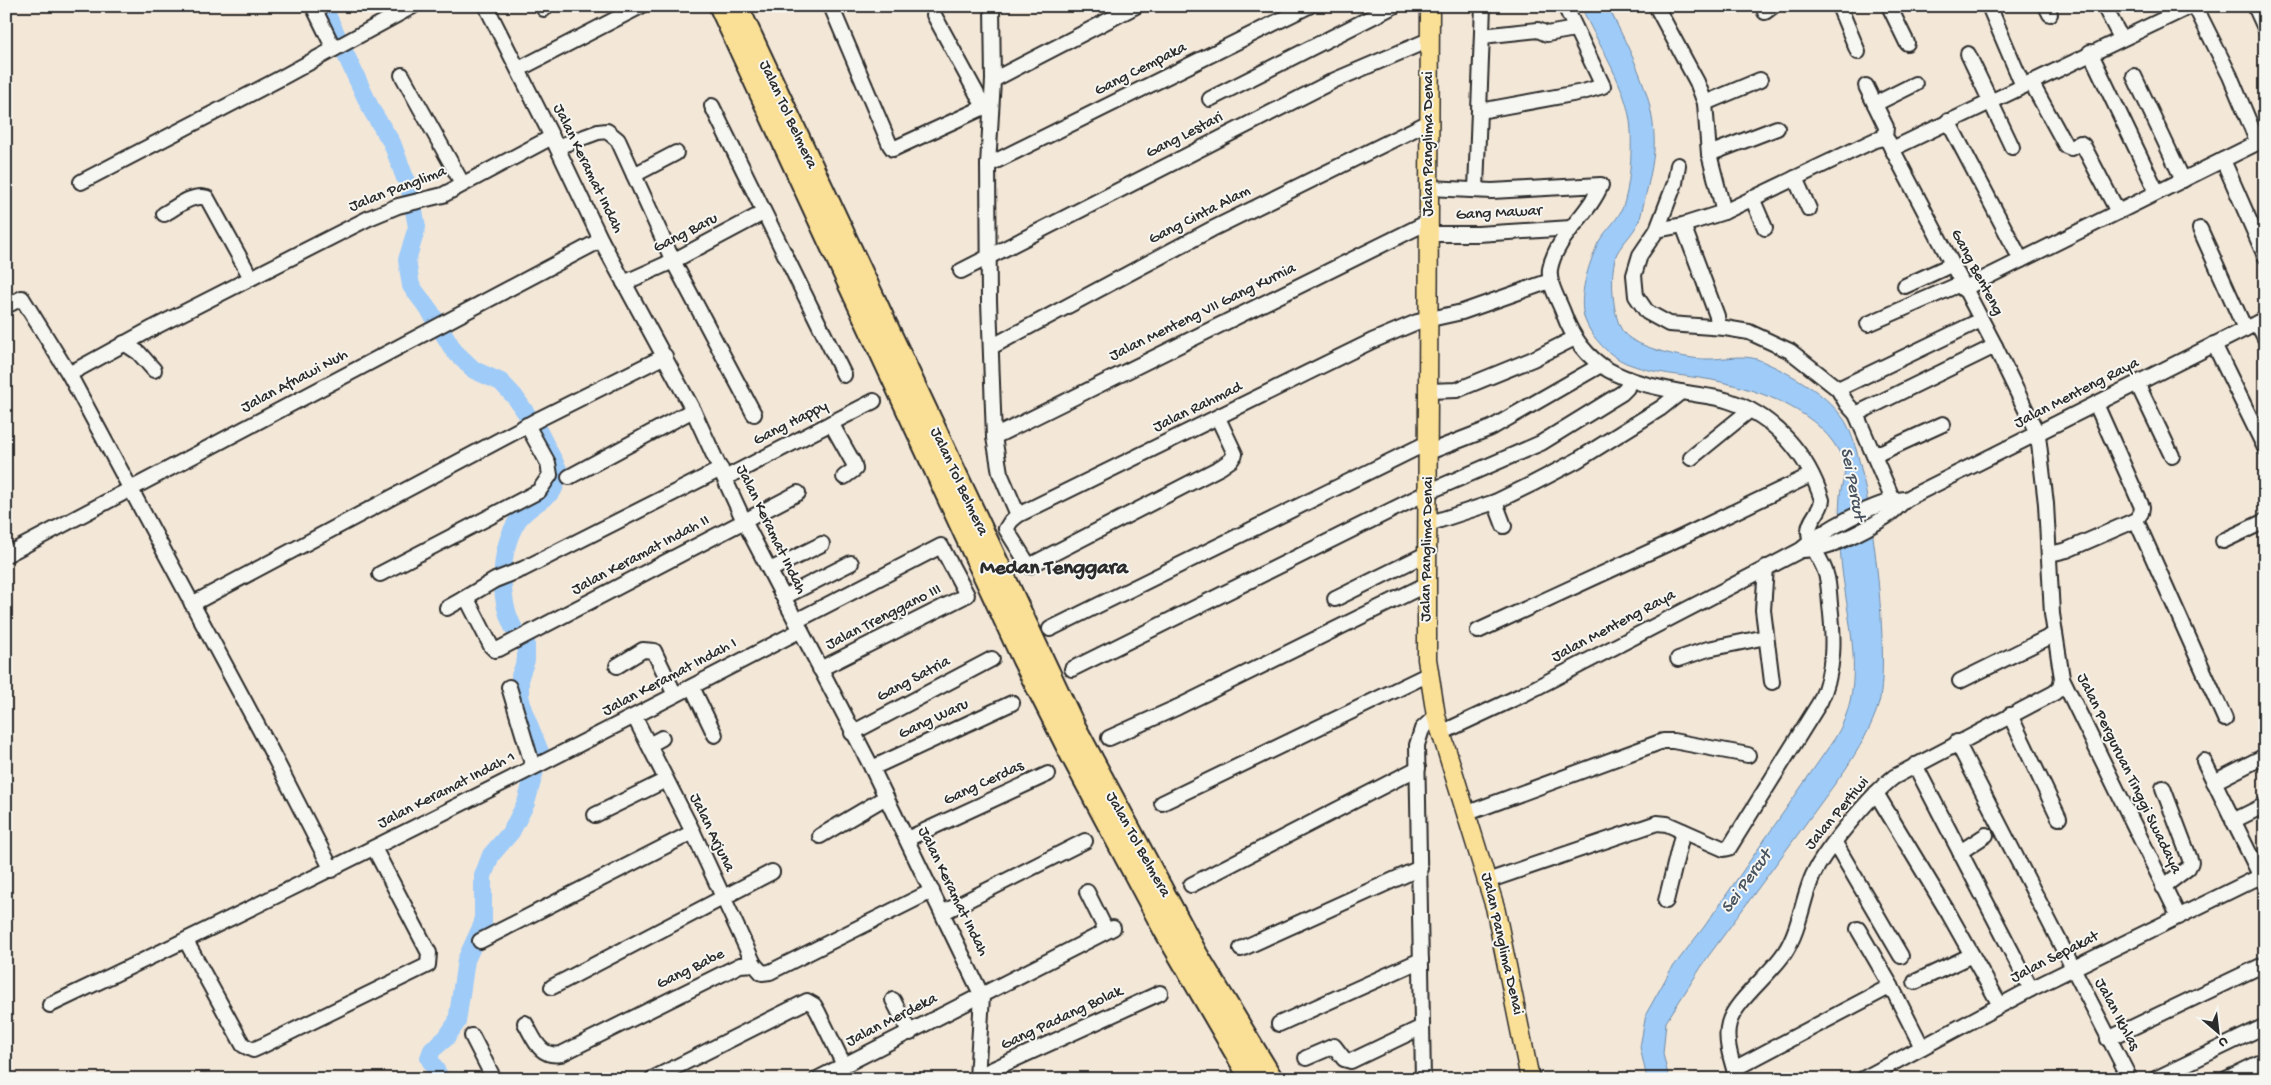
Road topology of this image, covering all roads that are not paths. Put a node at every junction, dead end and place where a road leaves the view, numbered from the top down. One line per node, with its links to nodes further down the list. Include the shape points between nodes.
1 (313, 6): 30 (street)
2 (413, 6): 30 (street)
3 (486, 6): 34 (street, Jalan Keramat Indah)
4 (641, 6): 34 (street)
5 (720, 6): 270 (highway, Jalan Tol Belmera, via 1023,659 1164,929)
6 (737, 6): 271 (highway, Jalan Tol Belmera, via 1072,722 1196,954)
7 (831, 6): 46 (street, via 894,149)
8 (1136, 6): 37 (street)
9 (1309, 6): 59 (street, Gang Cempaka)
10 (1394, 6): 42 (street)
11 (1430, 6): 28 (main road, Jalan Panglima Denai)
12 (1482, 6): 26 (street)
13 (1565, 6): 25 (street)
14 (1656, 6): 43 (street)
15 (1839, 6): 31 (street)
16 (1889, 6): 29 (street)
17 (1989, 6): 40 (street)
18 (2104, 6): 27 (street)
19 (2191, 6): 27 (street)
20 (2195, 6): 52 (street)
21 (2255, 6): 24 (street)
22 (994, 7): 37 (street)
23 (934, 15): 46 (street)
24 (2265, 28)
25 (1575, 29): 26 (street, via 1547,34 1538,30); 48 (street, via 1603,86)
26 (1482, 36): 48 (street)
27 (2121, 38): 32 (street)
28 (1429, 40): 50 (main road, Jalan Panglima Denai); 82 (street, Gang Lestari, via 1335,80)
29 (1907, 43)
30 (340, 46): 64 (street)
31 (1858, 52)
32 (2090, 52): 40 (street); 68 (street)
33 (1968, 54): 44 (street)
34 (519, 69): 53 (street, Jalan Keramat Indah)
35 (402, 74): 65 (street)
36 (2134, 76): 63 (street)
37 (993, 80): 46 (street)
38 (1760, 80): 43 (street)
39 (1915, 84): 45 (street)
40 (2027, 84): 44 (street); 72 (street, via 2066,146 2083,145)
41 (1866, 86): 45 (street, Gang Benteng)
42 (1210, 100)
43 (1705, 102): 57 (street)
44 (1989, 102): 49 (street); 55 (street)
45 (1875, 104): 54 (street, Gang Benteng, via 1887,129)
46 (988, 105): 59 (street)
47 (712, 106): 73 (street)
48 (1480, 112): 67 (street)
49 (1948, 121): 54 (street); 84 (street)
50 (1429, 122): 66 (main road, Jalan Panglima Denai); 104 (street, Gang Cinta Alam, via 1212,229)
51 (1777, 128): 57 (street)
52 (2261, 141): 58 (street)
53 (555, 142): 61 (street, Jalan Panglima, via 608,131 618,140); 65 (street, Jalan Panglima); 81 (street, Jalan Keramat Indah)
54 (1884, 143): 62 (street); 86 (street, Gang Benteng)
55 (2012, 147)
56 (676, 153): 61 (street)
57 (1710, 154): 71 (street)
58 (2223, 160): 63 (street); 83 (street)
59 (988, 165): 82 (street)
60 (1678, 165): 80 (street, via 1675,183)
61 (634, 175): 85 (street)
62 (1795, 178): 69 (street); 70 (street)
63 (2183, 180): 68 (street)
64 (81, 182)
65 (462, 183): 88 (street, Jalan Panglima, via 443,195 405,204 369,218)
66 (1429, 188): 67 (street); 76 (main road, Jalan Panglima Denai)
67 (1476, 190): 77 (street, via 1601,185)
68 (2157, 192): 72 (street)
69 (1752, 198): 71 (street); 78 (street)
70 (1809, 210)
71 (1724, 212): 75 (street)
72 (2118, 212): 84 (street)
73 (763, 213): 85 (street, Gang Baru); 109 (street)
74 (164, 214): 88 (street, via 188,199 200,195 207,198)
75 (1683, 225): 80 (street); 98 (street, via 1717,316)
76 (1428, 228): 77 (street, Gang Mawar, via 1478,234); 94 (main road, Jalan Panglima Denai); 126 (street, Jalan Menteng VII Gang Kurnia)
77 (1571, 228): 89 (street, via 1552,261)
78 (1765, 228)
79 (2200, 229): 96 (street)
80 (1657, 230): 98 (street, via 1637,262 1633,282 1640,304 1653,317 1669,324)
81 (601, 240): 90 (street, Jalan Keramat Indah); 136 (street, Jalan Afnawi Nuh)
82 (990, 256): 87 (street, Gang Lestari); 104 (street)
83 (2265, 256)
84 (2021, 260): 92 (street)
85 (673, 261): 90 (street, Gang Baru); 119 (street)
86 (1951, 265): 91 (street); 92 (street, Gang Benteng)
87 (961, 271)
88 (251, 278): 101 (street, Jalan Panglima)
89 (1550, 281): 94 (street, Jalan Rahmad, via 1462,312); 99 (street)
90 (624, 283): 105 (street, Jalan Keramat Indah)
91 (1905, 286)
92 (1962, 286): 95 (street, Gang Benteng); 97 (street)
93 (6, 306): 108 (street, via 22,298)
94 (1430, 319): 113 (main road, Jalan Panglima Denai); 121 (street, Jalan Rahmad, via 1372,341)
95 (1981, 320): 103 (street, Gang Benteng); 112 (street)
96 (2256, 323): 100 (street); 102 (street, Jalan Menteng Raya)
97 (1868, 324)
98 (1718, 327): 112 (street, via 1749,332 1790,351)
99 (1574, 338): 106 (street); 113 (street, via 1533,359 1457,390)
100 (2265, 338)
101 (124, 343): 107 (street, via 139,353); 108 (street, Jalan Panglima)
102 (2214, 344): 111 (street, Jalan Menteng Raya); 128 (street)
103 (1995, 346): 120 (street); 125 (street, Gang Benteng)
104 (991, 347): 126 (street)
105 (665, 356): 117 (street, Jalan Keramat Indah); 124 (street)
106 (1600, 366): 110 (street); 127 (street, via 1491,428)
107 (154, 370)
108 (69, 374): 136 (street)
109 (844, 375)
110 (1629, 379): 114 (street); 137 (street, via 1624,391 1566,429)
111 (2137, 383): 116 (street, Jalan Menteng Raya); 130 (street)
112 (1838, 388): 120 (street)
113 (1429, 391): 127 (main road, Jalan Panglima Denai)
114 (1681, 392): 118 (street, via 1728,401); 139 (street, via 1576,461)
115 (874, 401): 122 (street, Gang Happy)
116 (2096, 404): 125 (street, Jalan Menteng Raya); 143 (street, via 2142,506)
117 (693, 410): 132 (street, Jalan Keramat Indah); 134 (street)
118 (1750, 410): 131 (street); 133 (street, via 1772,423 1791,443)
119 (754, 414)
120 (1856, 414): 129 (street)
121 (1218, 418): 141 (street, Jalan Rahmad); 141 (street, via 1234,454 1226,464 1028,566 1006,529)
122 (830, 423): 132 (street, Gang Happy); 135 (street, via 854,464 854,469)
123 (1943, 424): 129 (street)
124 (529, 425): 156 (street, via 548,463 550,475 539,491); 162 (street)
125 (2038, 435): 140 (street, Jalan Menteng Raya); 151 (street, Jalan Perguruan Tinggi Swadaya)
126 (994, 437): 141 (street, via 1000,473)
127 (1429, 447): 137 (main road, Jalan Panglima Denai); 165 (street)
128 (2265, 448)
129 (1875, 455): 140 (street)
130 (2172, 456)
131 (1691, 458)
132 (723, 474): 142 (street, Jalan Keramat Indah); 160 (street, Gang Happy, via 495,580)
133 (1811, 475): 149 (street, via 1822,500 1809,526); 166 (street)
134 (569, 477)
135 (844, 477)
136 (130, 490): 152 (street, Jalan Afnawi Nuh); 162 (street)
137 (1428, 492): 145 (main road, Jalan Panglima Denai); 173 (street)
138 (798, 493): 142 (street, Jalan Keramat Indah II)
139 (1495, 502): 145 (street); 146 (street)
140 (1892, 506): 149 (street, Jalan Menteng Raya)
141 (1018, 516)
142 (744, 520): 155 (street, Jalan Keramat Indah); 160 (street, Jalan Keramat Indah II, via 524,638 494,649 469,602)
143 (2136, 520): 151 (street, via 2067,550); 185 (street)
144 (2265, 521): 147 (street)
145 (1428, 524): 150 (main road, Jalan Panglima Denai)
146 (1504, 526)
147 (2223, 541)
148 (822, 544): 155 (street)
149 (1815, 544): 154 (street, Jalan Menteng Raya); 212 (street, via 1827,576 1833,637 1829,678 1820,702 1729,848 1724,849)
150 (1428, 553): 157 (main road, Jalan Panglima Denai); 161 (street)
151 (2050, 554): 167 (street, Jalan Perguruan Tinggi Swadaya)
152 (6, 555)
153 (851, 563): 159 (street)
154 (1766, 567): 168 (street, via 1763,610); 187 (street, Jalan Menteng Raya, via 1522,695)
155 (770, 570): 159 (street, Jalan Keramat Indah)
156 (380, 574)
157 (1427, 584): 174 (main road, Jalan Panglima Denai); 190 (street)
158 (965, 596): 164 (street, Jalan Keramat Indah I, via 941,546); 172 (street, Jalan Trenggano III)
159 (784, 597): 164 (street, Jalan Keramat Indah)
160 (463, 599): 163 (street, Gang Happy)
161 (1335, 599)
162 (192, 604): 222 (street)
163 (447, 608)
164 (798, 626): 172 (street, Jalan Keramat Indah); 179 (street, Jalan Keramat Indah I)
165 (1050, 629)
166 (1478, 631)
167 (2055, 634): 175 (street, Jalan Perguruan Tinggi Swadaya); 176 (street)
168 (1766, 637): 170 (street); 177 (street)
169 (992, 659): 186 (street, Gang Satria)
170 (1678, 659)
171 (616, 666): 180 (street, via 643,650 654,651)
172 (820, 669): 186 (street, Jalan Keramat Indah)
173 (1072, 669)
174 (1428, 674): 183 (main road, Jalan Panglima Denai); 206 (street)
175 (2062, 678): 182 (street, Jalan Pertiwi, via 2057,691); 227 (street, Jalan Perguruan Tinggi Swadaya)
176 (1960, 681)
177 (1772, 682)
178 (509, 686): 197 (street)
179 (692, 687): 180 (street, Jalan Keramat Indah I); 188 (street)
180 (675, 696): 184 (street, Jalan Keramat Indah I)
181 (1012, 703): 198 (street, Gang Waru)
182 (2010, 715): 191 (street, Jalan Pertiwi); 210 (street)
183 (1436, 716): 187 (main road, Jalan Panglima Denai); 199 (street, via 1422,729 1418,738)
184 (635, 718): 192 (street, Jalan Arjuna); 197 (street, Jalan Keramat Indah I)
185 (2224, 719)
186 (852, 733): 198 (street, Jalan Keramat Indah)
187 (1442, 733): 208 (main road, Jalan Panglima Denai)
188 (715, 735)
189 (662, 738): 192 (street)
190 (1109, 738)
191 (1957, 742): 196 (street, Jalan Pertiwi); 243 (street, Jalan Ikhlas)
192 (648, 745): 201 (street, Jalan Arjuna)
193 (1748, 755): 208 (street, via 1663,741)
194 (2265, 756): 202 (street)
195 (2204, 761): 202 (street)
196 (1915, 764): 204 (street, Jalan Pertiwi); 220 (street)
197 (534, 766): 219 (street, Jalan Keramat Indah 1)
198 (872, 768): 205 (street, Jalan Keramat Indah)
199 (1418, 768): 221 (street); 226 (street)
200 (1048, 774): 216 (street, Gang Cerdas)
201 (666, 780): 209 (street); 213 (street, Jalan Arjuna)
202 (2214, 782): 211 (street)
203 (2163, 788): 227 (street, via 2191,857 2188,868)
204 (1876, 793): 218 (street, Jalan Pertiwi); 238 (street)
205 (886, 797): 215 (street); 216 (street, Jalan Keramat Indah)
206 (1162, 803)
207 (2265, 805): 211 (street)
208 (1465, 814): 225 (main road, Jalan Panglima Denai)
209 (596, 815)
210 (2058, 818)
211 (2233, 821): 224 (street)
212 (1683, 831): 225 (street, via 1654,823); 231 (street)
213 (693, 832): 230 (street, Jalan Arjuna); 236 (street)
214 (1986, 835): 220 (street)
215 (820, 836)
216 (907, 839): 228 (street, Jalan Keramat Indah)
217 (1085, 841): 232 (street)
218 (1835, 843): 239 (street); 264 (street, Jalan Pertiwi, via 1816,867 1785,952 1729,1021 1727,1035)
219 (374, 848): 222 (street, Jalan Keramat Indah 1); 235 (street, via 429,952 428,965 253,1050 243,1045)
220 (1960, 852): 247 (street)
221 (1420, 868): 237 (street); 240 (street)
222 (332, 870): 235 (street, Jalan Keramat Indah 1)
223 (772, 872): 230 (street)
224 (2263, 878): 233 (street, Jalan Sepakat)
225 (1488, 881): 272 (main road, Jalan Panglima Denai)
226 (1191, 885)
227 (2164, 887): 233 (street, Jalan Perguruan Tinggi Swadaya)
228 (932, 891): 232 (street, Jalan Keramat Indah); 241 (street, Gang Babe, via 770,972 762,973)
229 (1087, 892): 249 (street, Jalan Merdeka, via 1109,929)
230 (723, 899): 241 (street, Jalan Arjuna); 246 (street)
231 (1666, 900)
232 (944, 912): 249 (street, Jalan Keramat Indah)
233 (2179, 917): 243 (street, Jalan Sepakat)
234 (1858, 929): 245 (street)
235 (186, 941): 251 (street, Jalan Keramat Indah 1)
236 (480, 941)
237 (1241, 949)
238 (1972, 955): 244 (street); 252 (street)
239 (1901, 956)
240 (1421, 960): 254 (street); 256 (street)
241 (754, 964): 253 (street, Gang Babe, via 746,963 727,971 701,987 556,1055 541,1050)
242 (2265, 964): 259 (street)
243 (2072, 968): 247 (street, Jalan Sepakat); 259 (street, Jalan Ikhlas)
244 (1915, 982)
245 (1891, 986): 260 (street); 264 (street)
246 (552, 987)
247 (2031, 989): 252 (street, Jalan Sepakat)
248 (1160, 992): 266 (street, Gang Padang Bolak)
249 (982, 996): 257 (street, Jalan Merdeka); 266 (street, Jalan Keramat Indah)
250 (893, 1000): 257 (street)
251 (50, 1005)
252 (2000, 1005): 260 (street, Jalan Sepakat)
253 (525, 1022)
254 (1279, 1024)
255 (2265, 1026): 275 (street)
256 (1420, 1028): 261 (street, via 1351,1061 1344,1059 1334,1046); 265 (street)
257 (910, 1033): 263 (street, Jalan Merdeka)
258 (472, 1036): 267 (street)
259 (2108, 1039): 274 (street, Jalan Ikhlas)
260 (1922, 1047): 273 (street, Jalan Sepakat)
261 (1306, 1058)
262 (2265, 1060): 276 (street)
263 (844, 1065): 268 (street, via 814,1005 807,1001); 269 (street, Jalan Merdeka)
264 (1735, 1074)
265 (1419, 1077)
266 (978, 1078)
267 (494, 1079)
268 (652, 1079)
269 (817, 1079)
270 (1251, 1079)
271 (1272, 1079)
272 (1530, 1079)
273 (1863, 1079)
274 (2130, 1079)
275 (2155, 1079)
276 (2226, 1079)

